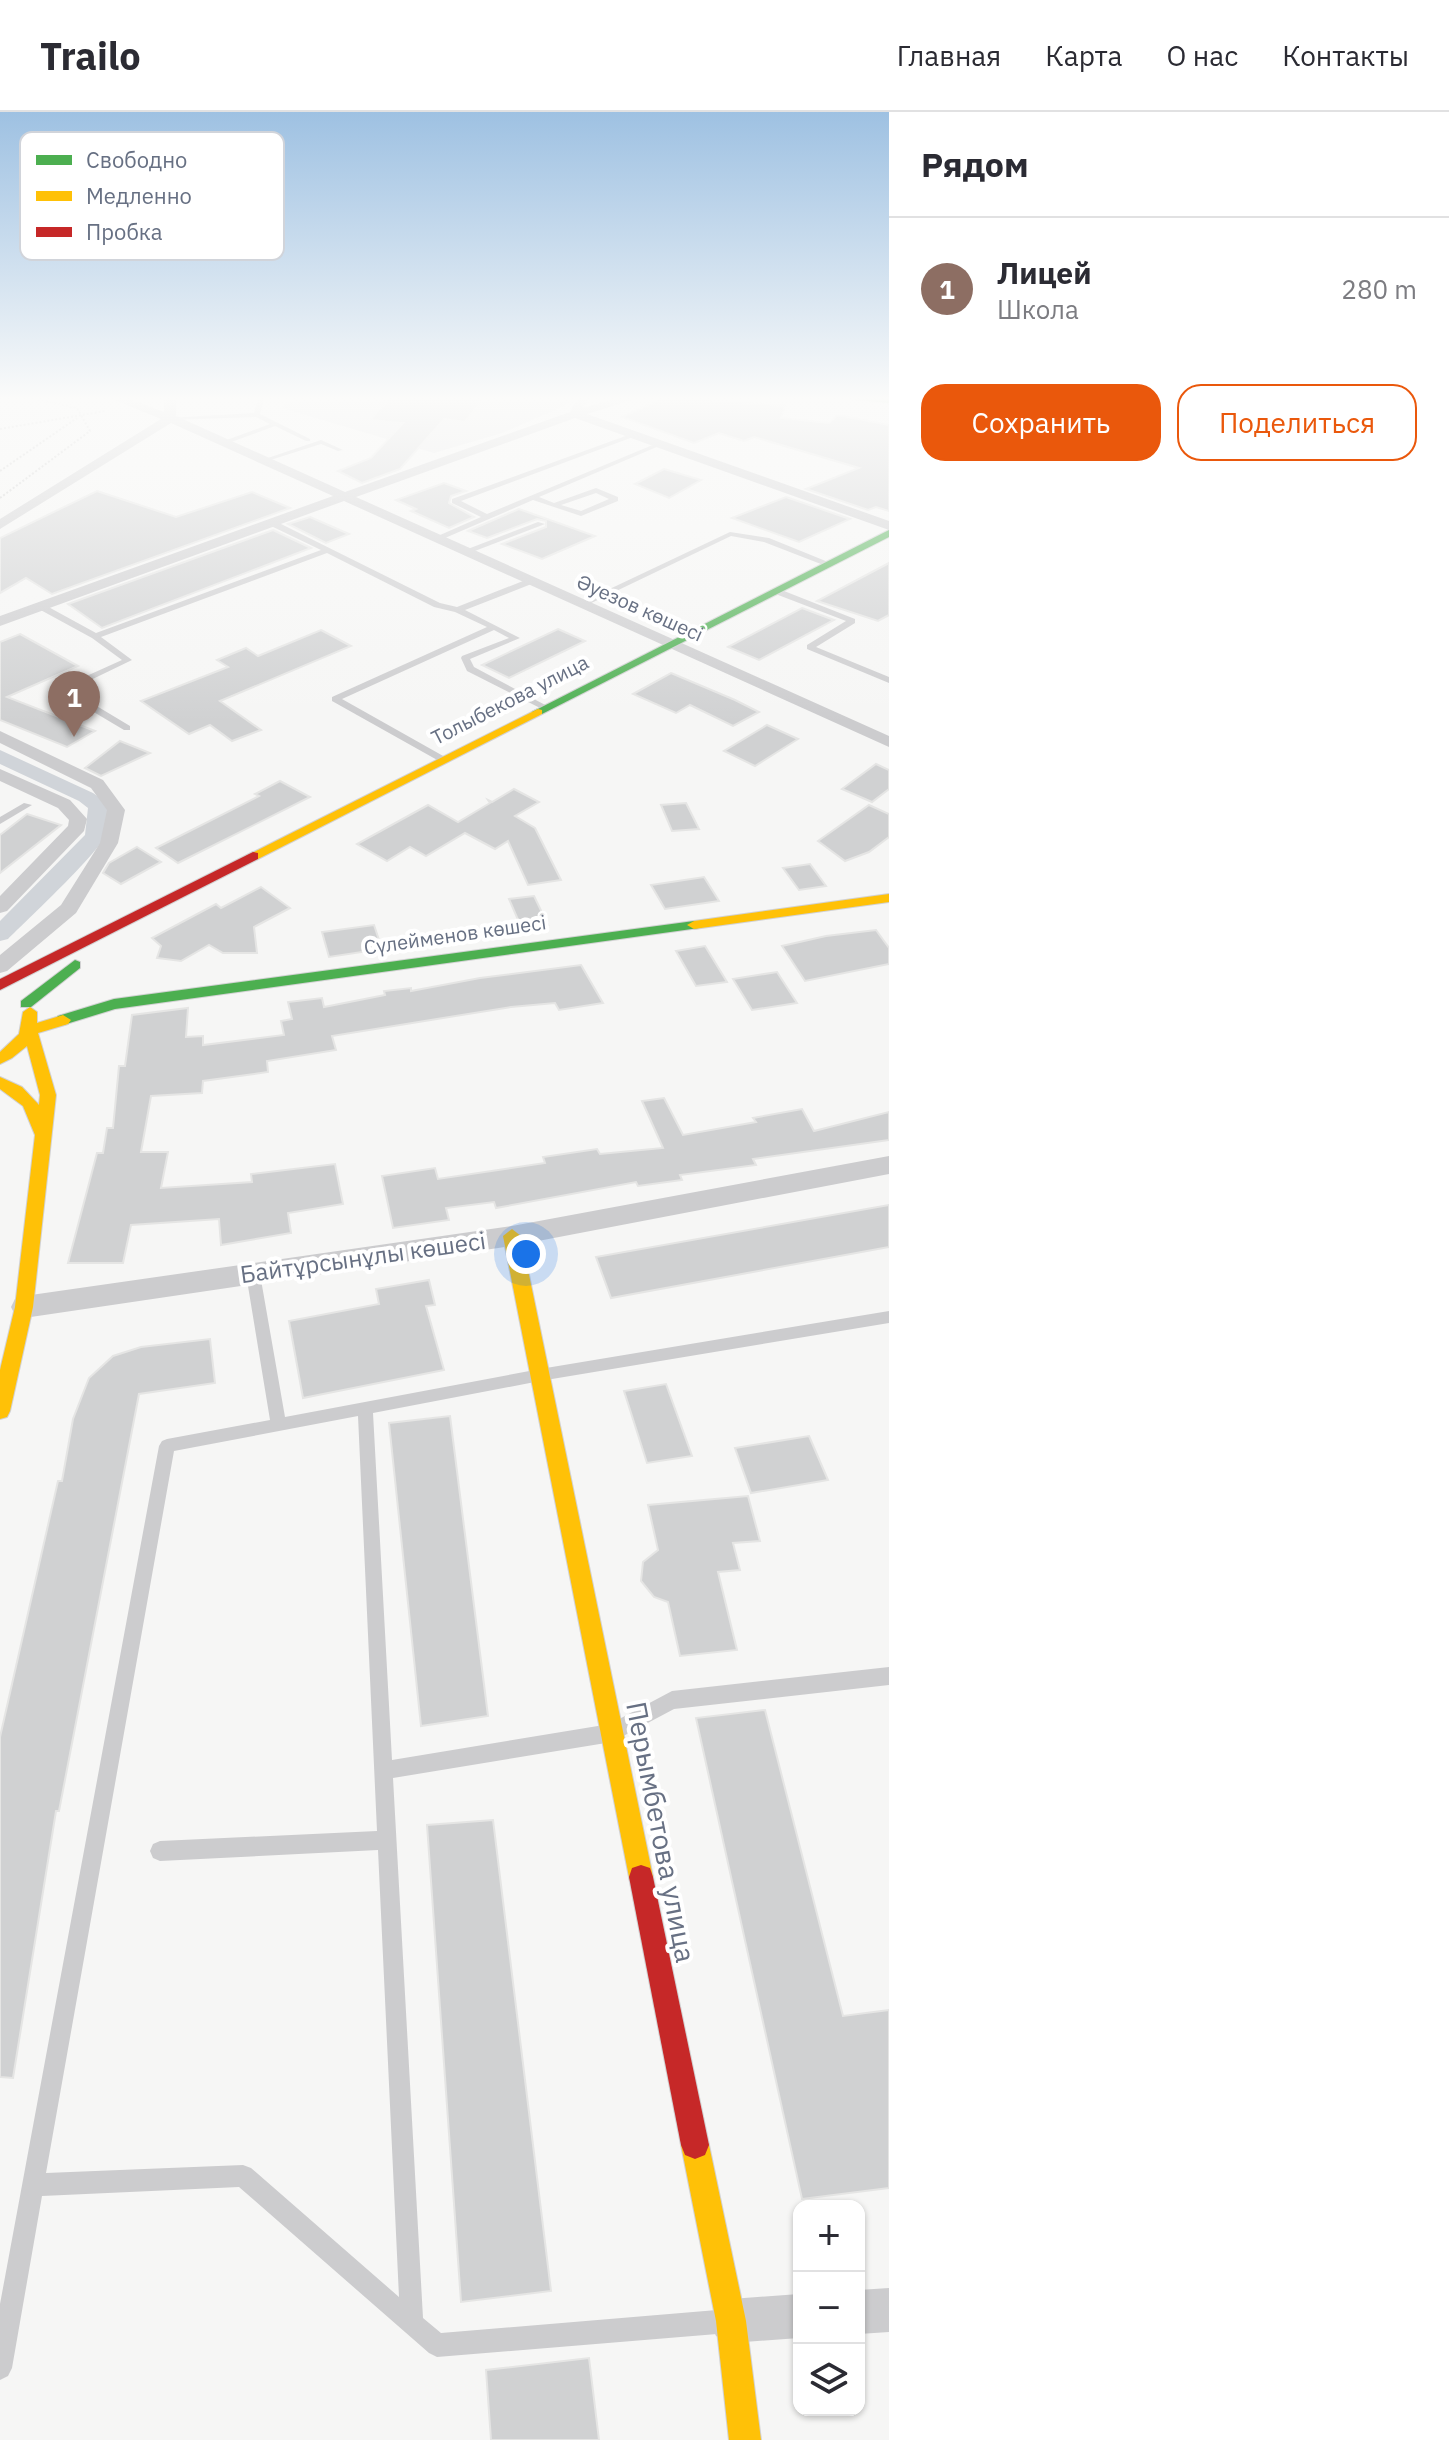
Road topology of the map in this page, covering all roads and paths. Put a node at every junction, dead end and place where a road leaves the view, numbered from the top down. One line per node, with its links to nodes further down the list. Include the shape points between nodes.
1 (32, 505): 12 (street)
2 (323, 505): 10 (street)
3 (357, 505): 15 (street, Әуезов көшесі)
4 (462, 505): 9 (lane)
5 (514, 505): 9 (lane)
6 (554, 505): 7 (lane, via 581,514)
7 (602, 505)
8 (828, 505): 13 (street)
9 (486, 517): 15 (lane)
10 (272, 523): 16 (lane); 22 (street)
11 (541, 524): 17 (lane)
12 (0, 525)
13 (889, 526)
14 (889, 533): 18 (street, Толыбекова улица)
15 (435, 539): 17 (street, Әуезов көшесі)
16 (327, 550): 23 (lane, via 437,605); 26 (lane)
17 (464, 552): 19 (street, Әуезов көшесі)
18 (829, 564): 20 (street, Толыбекова улица); 21 (lane, via 766,540 730,534)
19 (531, 581): 21 (street, Әуезов көшесі); 23 (lane)
20 (776, 591): 27 (street, Толыбекова улица); 28 (lane, via 852,621 810,647)
21 (582, 604): 27 (street, Әуезов көшесі)
22 (40, 606): 24 (street); 26 (lane)
23 (458, 610): 25 (lane)
24 (0, 621)
25 (494, 627): 29 (lane, via 516,638 465,658 470,669); 33 (lane, via 335,699)
26 (95, 636): 30 (lane, via 128,660 63,690)
27 (672, 644): 29 (street, Толыбекова улица); 32 (street, Әуезов көшесі)
28 (889, 680)
29 (545, 707): 33 (street, Толыбекова улица)
30 (127, 728)
31 (0, 736): 40 (street, via 97,784 116,810 109,843 69,909)
32 (887, 738)
33 (442, 759): 38 (street, Толыбекова улица)
34 (0, 774): 39 (street, via 64,804 78,819 77,827)
35 (27, 805): 36 (lane)
36 (0, 821)
37 (889, 898): 44 (street, Сүлейменов көшесі, via 114,1004)
38 (150, 906): 41 (street); 43 (street)
39 (0, 907)
40 (0, 966)
41 (0, 985)
42 (0, 991): 43 (street)
43 (26, 1004): 44 (street)
44 (30, 1030): 45 (street); 47 (street, via 48,1095)
45 (0, 1059)
46 (0, 1082): 47 (street, via 35,1105)
47 (44, 1139): 51 (street)
48 (889, 1165): 49 (street, Байтұрсынұлы көшесі)
49 (512, 1236): 50 (street, Байтұрсынұлы көшесі); 53 (street, Перымбетова улица)
50 (253, 1274): 51 (street, Байтұрсынұлы көшесі); 56 (lane)
51 (24, 1307): 55 (street)
52 (889, 1317): 53 (lane)
53 (540, 1375): 54 (lane); 58 (street, Перымбетова улица)
54 (365, 1409): 56 (lane); 59 (lane)
55 (0, 1411)
56 (279, 1425): 62 (lane, via 167,1446)
57 (889, 1676): 58 (lane, via 672,1700)
58 (612, 1733): 59 (lane); 66 (street, Перымбетова улица)
59 (383, 1771): 60 (lane)
60 (387, 1840): 61 (lane); 67 (lane)
61 (160, 1851)
62 (33, 2185): 67 (lane, via 243,2176); 68 (lane)
63 (889, 2310): 64 (street)
64 (865, 2312)
65 (793, 2316): 66 (street)
66 (731, 2321): 67 (lane, via 437,2345); 69 (street, Перымбетова улица)
67 (412, 2323)
68 (0, 2368)
69 (745, 2440)

